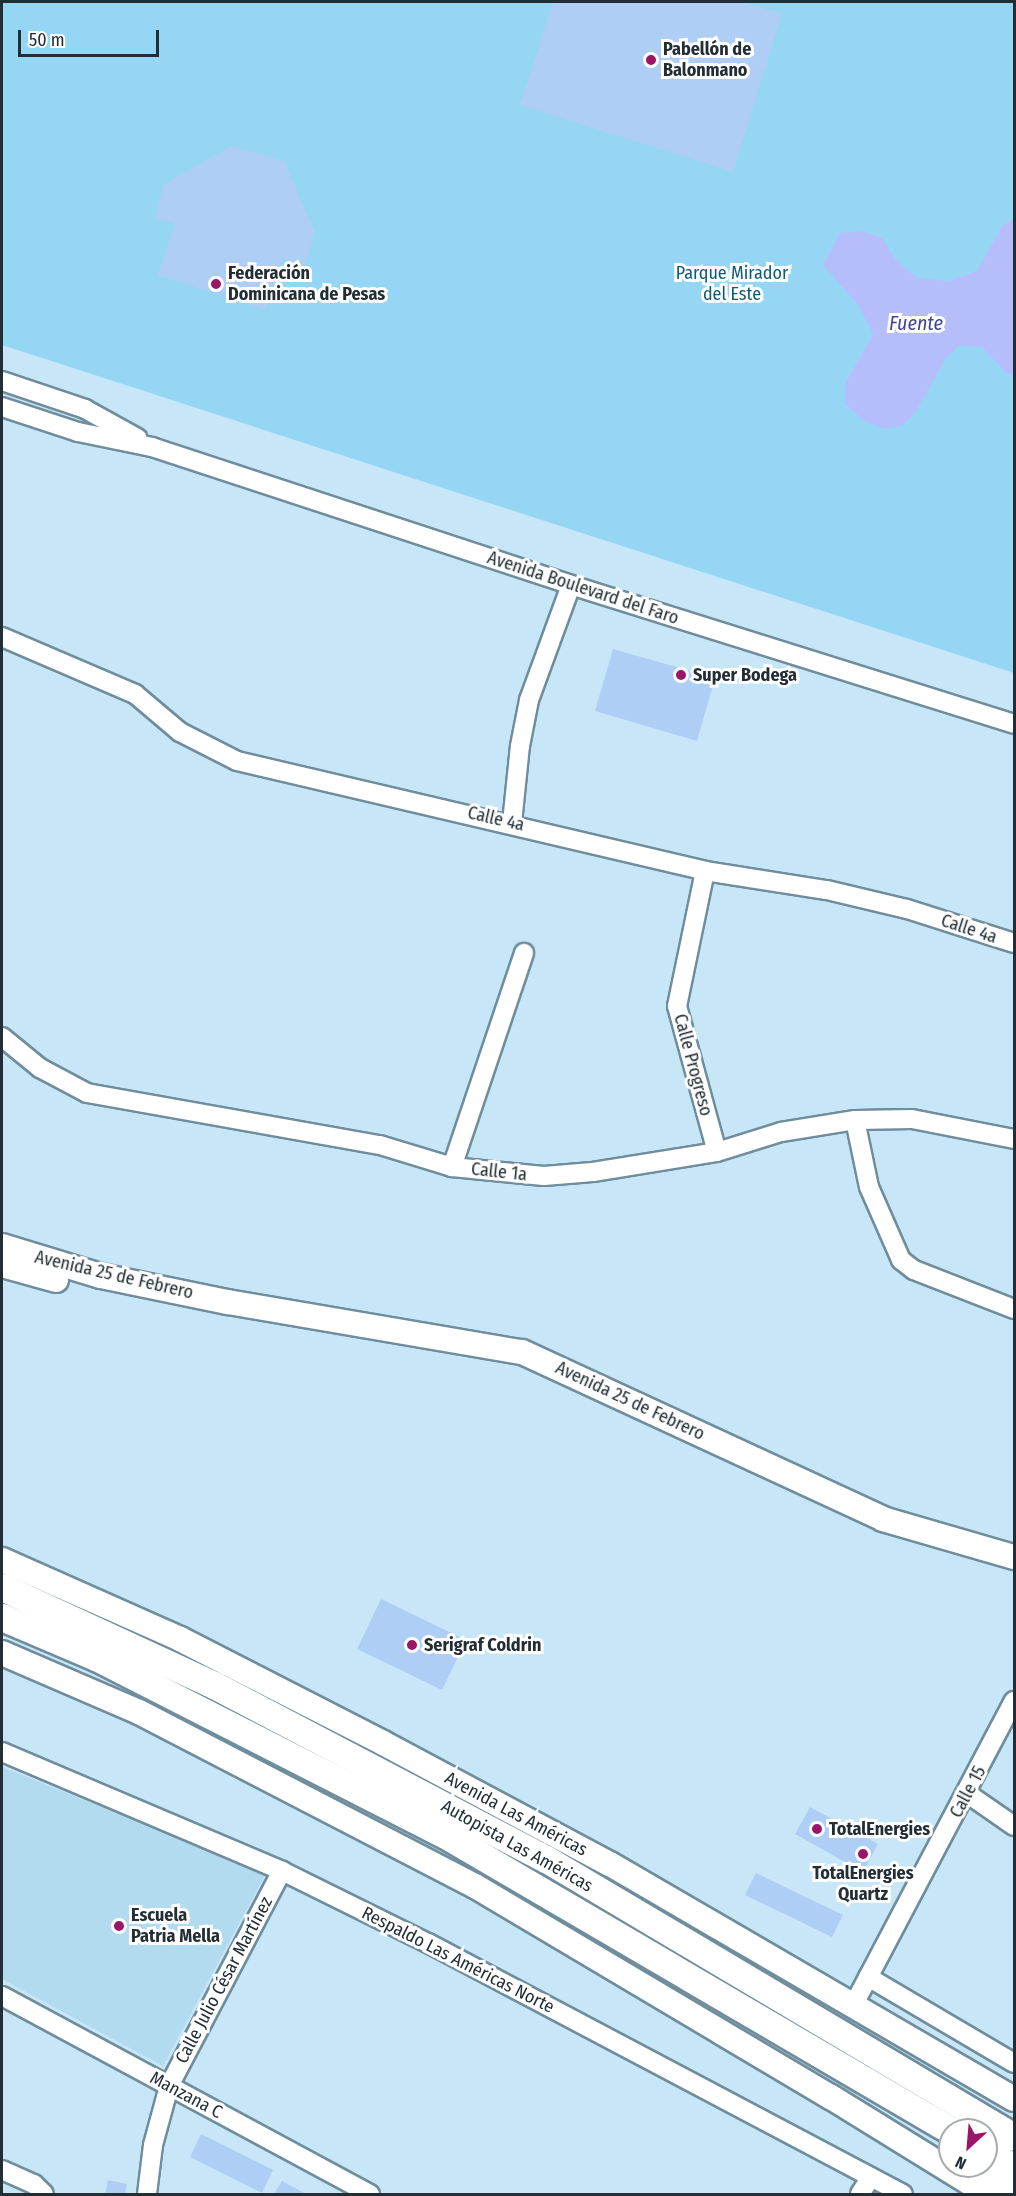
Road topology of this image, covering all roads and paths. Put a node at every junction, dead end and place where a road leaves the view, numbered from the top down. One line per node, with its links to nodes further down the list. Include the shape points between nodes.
1 (2, 381): 3 (street, Avenida Boulevard del Faro, via 86,409)
2 (2, 407): 3 (street, Avenida Boulevard del Faro, via 78,432)
3 (152, 447): 4 (street, Avenida Boulevard del Faro)
4 (571, 585): 6 (street, Avenida Boulevard del Faro); 7 (street, via 530,700 520,746)
5 (2, 637): 7 (street, Calle 4a, via 135,694 180,732 237,761)
6 (1014, 724)
7 (512, 822): 8 (street, Calle 4a)
8 (705, 871): 9 (street, Calle 4a, via 827,890 907,909); 14 (street, Calle Progreso, via 677,1006)
9 (1014, 943)
10 (524, 953): 15 (street)
11 (2, 1037): 15 (street, Calle 1a, via 40,1068 87,1093 380,1146)
12 (855, 1120): 13 (street, Calle 1a, via 912,1119); 14 (street, Calle 1a, via 781,1132); 19 (street, via 869,1187 901,1260 914,1270)
13 (1014, 1139)
14 (717, 1152): 15 (street, Calle 1a, via 544,1176)
15 (452, 1167)
16 (2, 1246): 18 (main road, Avenida 25 de Febrero, via 101,1276)
17 (2, 1265): 18 (main road, Avenida 25 de Febrero, via 62,1282)
18 (228, 1302): 21 (main road, Avenida 25 de Febrero, via 522,1352 883,1518)
19 (1014, 1309)
20 (2, 1552): 22 (street)
21 (1014, 1557)
22 (12, 1565): 33 (main road, Avenida Las Américas, via 180,1640 394,1749 610,1864)
23 (2, 1587): 40 (highway, Autopista Las Américas, via 214,1685 546,1859)
24 (2, 1617): 36 (highway, Autopista Las Américas, via 108,1663 444,1834)
25 (2, 1653): 51 (main road, via 139,1712 465,1881)
26 (1014, 1701): 28 (street, Calle 15)
27 (2, 1752): 30 (street, Respaldo Las Américas Norte)
28 (968, 1794): 29 (street); 31 (street, Calle 15)
29 (1014, 1826)
30 (282, 1871): 35 (street, Calle Julio César Martínez); 44 (street, Respaldo Las Américas Norte, via 428,1943)
31 (868, 1977): 33 (street, Calle 15); 34 (street)
32 (2, 1996): 35 (street, Manzana C)
33 (853, 2006): 37 (main road, Avenida Las Américas)
34 (1014, 2063)
35 (169, 2086): 47 (street, Calle Julio César Martínez, via 153,2145); 48 (street, Manzana C)
36 (897, 2098): 38 (highway, Autopista Las Américas); 39 (highway)
37 (1014, 2099)
38 (938, 2123)
39 (938, 2134)
40 (1014, 2137)
41 (998, 2158): 42 (highway)
42 (1014, 2168)
43 (2, 2170): 46 (street, via 34,2184)
44 (871, 2177): 49 (street); 50 (street, Respaldo Las Américas Norte)
45 (990, 2178): 52 (highway)
46 (44, 2194)
47 (147, 2194)
48 (370, 2194)
49 (860, 2194)
50 (903, 2194)
51 (988, 2194)
52 (1009, 2194)

